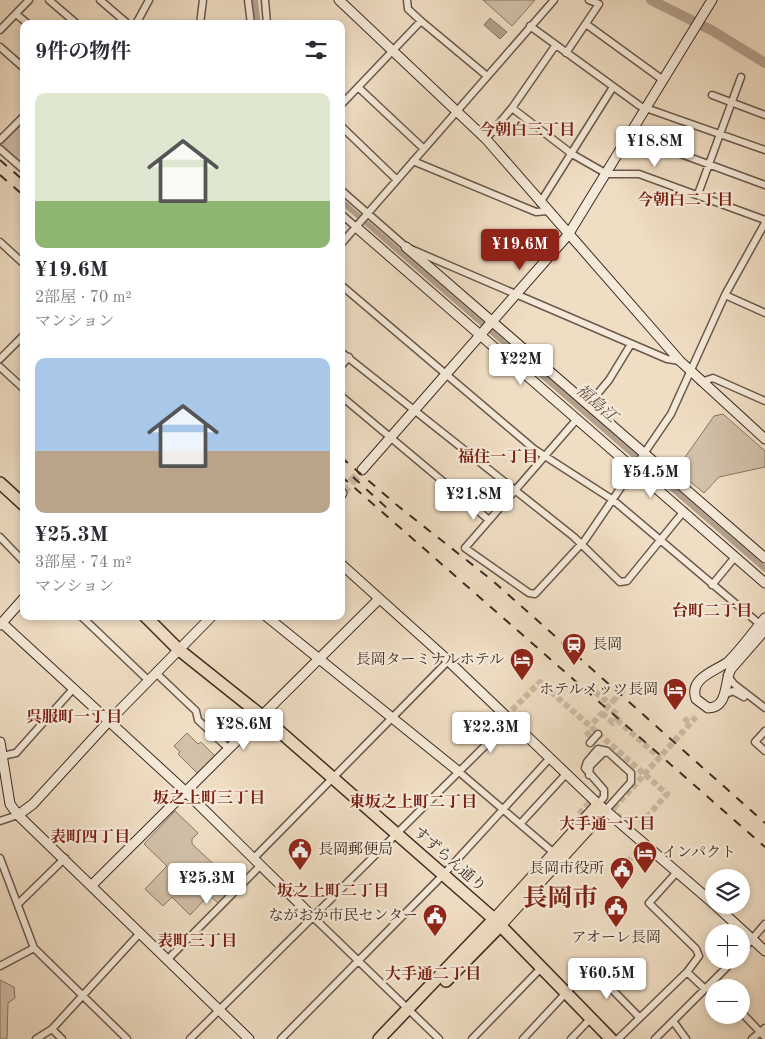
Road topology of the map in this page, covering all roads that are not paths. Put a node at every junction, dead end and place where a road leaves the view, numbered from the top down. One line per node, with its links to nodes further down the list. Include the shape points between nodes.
1 (29, 0): 13 (street)
2 (49, 0): 15 (street)
3 (100, 0): 16 (street)
4 (149, 0): 17 (street)
5 (203, 0): 18 (street)
6 (248, 0): 19 (street)
7 (265, 0): 20 (street)
8 (339, 0): 27 (street)
9 (407, 0): 21 (street, via 408,9)
10 (554, 0): 23 (street)
11 (590, 0): 22 (street, via 599,4)
12 (709, 4): 32 (street)
13 (16, 14): 14 (street); 24 (street)
14 (23, 20)
15 (72, 20)
16 (123, 20)
17 (138, 20)
18 (200, 20)
19 (250, 20)
20 (268, 20)
21 (421, 21): 27 (street); 30 (street)
22 (586, 24): 28 (street); 32 (street)
23 (530, 26): 25 (street); 30 (street)
24 (0, 30)
25 (555, 46): 28 (street); 39 (street)
26 (0, 47): 29 (street)
27 (394, 52): 34 (street); 40 (street)
28 (566, 54): 33 (street)
29 (20, 64)
30 (487, 76): 40 (street)
31 (741, 76): 37 (street)
32 (663, 80): 38 (street)
33 (613, 87): 38 (street, via 640,106); 51 (street)
34 (359, 88): 36 (street); 48 (street)
35 (712, 95): 37 (street)
36 (345, 101)
37 (731, 102): 41 (street); 44 (street)
38 (647, 107): 44 (street); 55 (street)
39 (512, 108): 45 (street); 51 (street)
40 (456, 112): 45 (street); 48 (street)
41 (765, 115)
42 (20, 120): 46 (street)
43 (345, 130): 56 (street)
44 (720, 133): 49 (street); 53 (street)
45 (486, 139): 60 (street)
46 (0, 140)
47 (0, 149): 54 (street)
48 (424, 149): 52 (street)
49 (765, 150)
50 (678, 153): 53 (street)
51 (572, 154): 55 (street); 60 (street)
52 (413, 161): 56 (street); 61 (street, via 536,212)
53 (709, 164): 57 (street); 59 (street)
54 (20, 166)
55 (606, 174): 59 (street, via 639,174); 66 (street)
56 (397, 180): 62 (street)
57 (765, 185)
58 (345, 194): 62 (street)
59 (698, 194): 64 (street)
60 (540, 203): 61 (street)
61 (547, 211): 66 (street)
62 (366, 215): 65 (street); 69 (street)
63 (345, 217): 65 (street)
64 (765, 221): 73 (street)
65 (357, 226): 67 (street); 76 (street)
66 (568, 235): 72 (street); 82 (street)
67 (345, 240)
68 (0, 242): 70 (street)
69 (406, 247): 72 (street); 75 (street)
70 (20, 260)
71 (345, 288): 86 (street)
72 (515, 294): 75 (street); 78 (street)
73 (725, 295): 74 (street); 85 (street)
74 (765, 313)
75 (491, 323): 76 (street); 91 (street)
76 (481, 334): 86 (street); 93 (street)
77 (20, 339): 81 (street)
78 (631, 344): 82 (street); 91 (street, via 609,380)
79 (345, 354): 80 (street)
80 (349, 357): 83 (street); 92 (street)
81 (0, 359)
82 (680, 361): 85 (street)
83 (345, 362)
84 (0, 368): 88 (street)
85 (691, 372): 87 (street); 97 (street, via 671,414)
86 (446, 374): 92 (street); 96 (street)
87 (701, 382): 90 (street, via 713,378); 95 (street)
88 (20, 386)
89 (345, 399): 94 (street)
90 (765, 401)
91 (588, 405): 97 (street)
92 (416, 409): 94 (street); 101 (street)
93 (576, 419): 96 (street); 98 (street)
94 (391, 437): 99 (street); 105 (street)
95 (765, 439)
96 (545, 456): 101 (street); 102 (street)
97 (643, 456): 98 (street); 111 (street)
98 (635, 467): 102 (street); 104 (street)
99 (362, 470)
100 (0, 483): 103 (highway)
101 (516, 490): 105 (street); 108 (street)
102 (612, 500): 107 (street); 108 (street)
103 (20, 501)
104 (684, 512): 107 (street); 109 (street)
105 (488, 520): 108 (street, via 465,548 529,593 536,594)
106 (0, 537): 110 (street)
107 (661, 541): 108 (street, via 628,582 616,579); 114 (street)
108 (580, 543)
109 (735, 557): 113 (street); 114 (street)
110 (20, 558)
111 (765, 558)
112 (345, 568): 115 (street)
113 (765, 583)
114 (712, 584): 122 (street)
115 (378, 599): 124 (street); 125 (street)
116 (20, 603): 121 (street)
117 (85, 620): 129 (street)
118 (149, 620): 123 (highway, すずらん通り)
119 (208, 620): 123 (street)
120 (271, 620): 124 (street)
121 (1, 624): 130 (street)
122 (764, 629): 126 (street); 128 (street)
123 (178, 649): 127 (street); 134 (highway, すずらん通り)
124 (318, 660): 134 (street); 135 (street)
125 (448, 661): 135 (street); 137 (street)
126 (728, 661): 128 (street); 131 (street, via 712,669 694,690 696,699 711,708)
127 (156, 673): 129 (street); 142 (street, via 196,711 198,720)
128 (728, 677): 131 (street); 132 (street)
129 (149, 682): 136 (street)
130 (73, 689): 136 (street); 144 (street, via 16,752)
131 (726, 694): 132 (street, via 733,691)
132 (753, 698): 133 (street)
133 (765, 708)
134 (262, 716): 142 (street); 148 (highway, すずらん通り)
135 (392, 718): 146 (street); 148 (street)
136 (109, 721): 149 (street); 152 (street, via 33,804)
137 (510, 721): 145 (street); 146 (street)
138 (765, 731): 143 (street, via 755,742)
139 (598, 734): 140 (street)
140 (590, 741)
141 (0, 742): 144 (street)
142 (228, 749): 149 (street)
143 (765, 751)
144 (2, 756): 152 (street, via 10,804)
145 (549, 759): 147 (street); 151 (street)
146 (458, 771): 151 (street); 155 (street)
147 (566, 774): 150 (street); 154 (street)
148 (332, 778): 155 (highway, すずらん通り); 157 (street)
149 (186, 792): 157 (street); 163 (street)
150 (601, 808): 150 (street, via 604,790 589,775 590,766 600,754 609,753 631,773 632,778); 156 (main road); 161 (street); 168 (main road)
151 (505, 809): 154 (street); 162 (street)
152 (18, 815): 153 (street); 159 (street)
153 (0, 821)
154 (521, 823): 156 (street)
155 (396, 834): 162 (highway, すずらん通り); 167 (street)
156 (554, 853): 168 (main road)
157 (255, 857): 160 (street)
158 (0, 858): 165 (street)
159 (65, 858): 163 (street); 165 (street)
160 (262, 865): 167 (street); 175 (street)
161 (677, 872): 164 (street); 180 (street, via 649,903 699,953)
162 (443, 875): 168 (highway, すずらん通り); 176 (street)
163 (92, 885): 170 (street)
164 (705, 897)
165 (18, 904): 173 (street)
166 (724, 914): 171 (street)
167 (312, 916): 176 (street); 185 (street)
168 (497, 922): 178 (highway, すずらん通り); 186 (highway)
169 (765, 924): 171 (street)
170 (140, 933): 175 (street); 184 (street)
171 (753, 939): 172 (street); 174 (street)
172 (750, 942)
173 (34, 948): 177 (street); 184 (street)
174 (765, 951)
175 (167, 960): 185 (street)
176 (358, 960): 186 (street); 199 (street)
177 (0, 966)
178 (542, 967): 183 (highway, すずらん通り); 203 (street)
179 (725, 969): 181 (street)
180 (687, 972): 182 (street); 187 (street)
181 (715, 979)
182 (705, 989): 190 (street)
183 (566, 992): 187 (street, via 590,967); 188 (highway, すずらん通り); 204 (street)
184 (82, 996): 191 (street); 196 (street)
185 (218, 1010): 197 (street); 198 (street)
186 (411, 1011): 200 (highway); 201 (highway); 202 (street)
187 (639, 1017): 207 (street)
188 (591, 1018): 205 (street); 206 (highway, すずらん通り)
189 (750, 1020): 192 (street)
190 (673, 1021): 208 (street); 209 (street)
191 (52, 1029): 194 (street); 195 (street)
192 (762, 1030): 193 (street); 210 (street)
193 (765, 1037)
194 (36, 1039)
195 (62, 1039)
196 (127, 1039)
197 (190, 1039)
198 (249, 1039)
199 (280, 1039)
200 (379, 1039)
201 (390, 1039)
202 (439, 1039)
203 (472, 1039)
204 (522, 1039)
205 (570, 1039)
206 (611, 1039)
207 (618, 1039)
208 (655, 1039)
209 (686, 1039)
210 (752, 1039)

